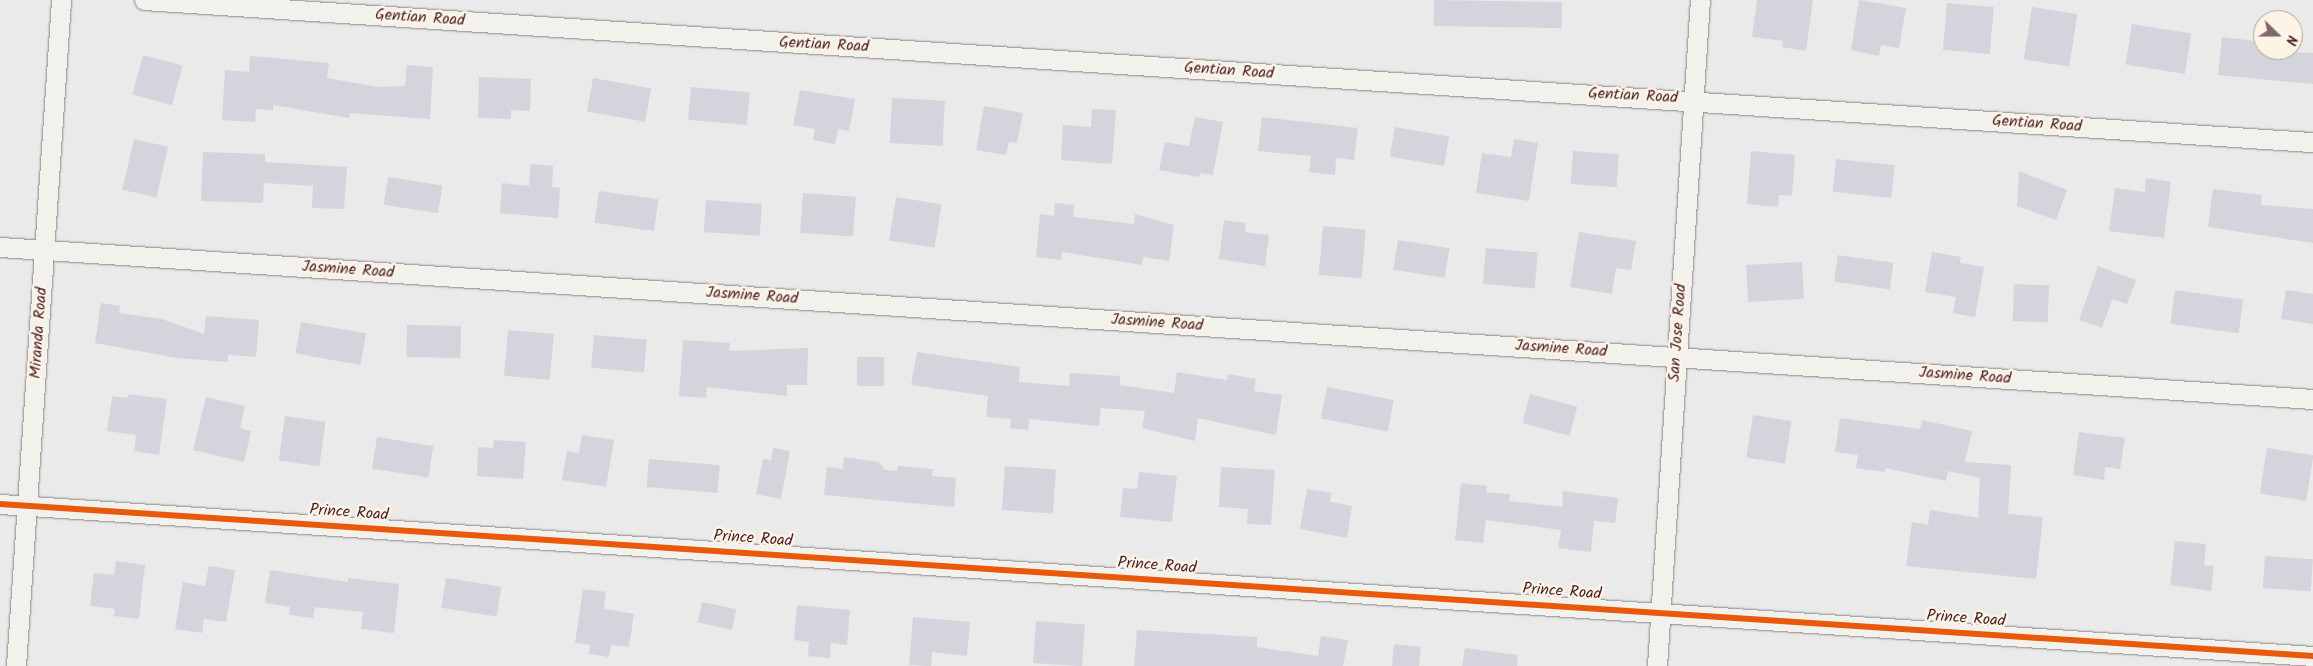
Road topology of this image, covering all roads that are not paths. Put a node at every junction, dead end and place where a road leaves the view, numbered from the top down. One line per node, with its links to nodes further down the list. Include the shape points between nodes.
1 (61, 0): 7 (street, Miranda Road)
2 (144, 0): 4 (street, Gentian Road)
3 (1700, 0): 4 (street, San Jose Road)
4 (1693, 99): 5 (street, Gentian Road); 8 (street, San Jose Road)
5 (2313, 142)
6 (0, 247): 7 (street, Jasmine Road)
7 (43, 250): 8 (street, Jasmine Road); 11 (street, Miranda Road)
8 (1676, 356): 9 (street, Jasmine Road); 12 (street, San Jose Road)
9 (2313, 399)
10 (0, 504): 11 (street, Prince Road)
11 (26, 506): 12 (street, Prince Road); 14 (street, Miranda Road)
12 (1660, 612): 13 (street, Prince Road); 15 (street, San Jose Road)
13 (2313, 656)
14 (16, 666)
15 (1656, 666)

